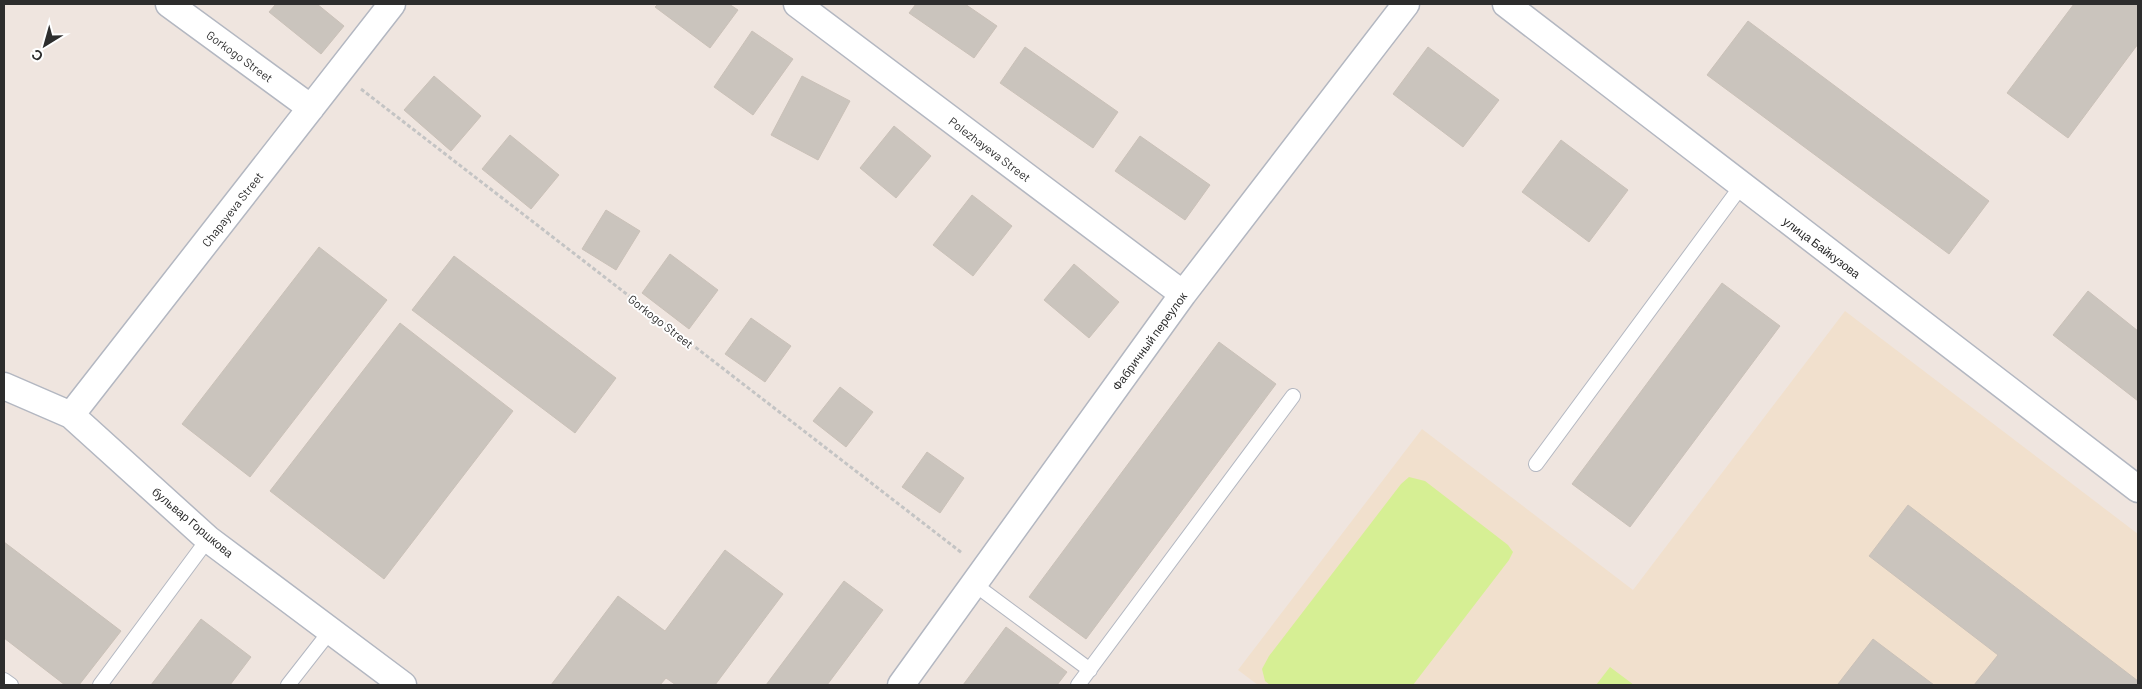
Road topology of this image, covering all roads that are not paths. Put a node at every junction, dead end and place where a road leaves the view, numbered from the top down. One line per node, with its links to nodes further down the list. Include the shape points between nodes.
1 (170, 4): 6 (street, Gorkogo Street)
2 (392, 4): 6 (street, Chapayeva Street)
3 (797, 4): 8 (street, Polezhayeva Street)
4 (1406, 4): 8 (street, Фабричный переулок)
5 (1506, 4): 7 (street, улица Байкузова)
6 (311, 108): 11 (street, Chapayeva Street)
7 (1742, 185): 12 (lane); 13 (street, улица Байкузова)
8 (1183, 294): 15 (street, Фабричный переулок)
9 (4, 386): 11 (street, бульвар Горшкова)
10 (1293, 396): 17 (lane)
11 (71, 415): 14 (street, бульвар Горшкова)
12 (1536, 464)
13 (2138, 489)
14 (208, 538): 16 (street, бульвар Горшкова); 20 (lane)
15 (979, 577): 17 (lane); 23 (street, Фабричный переулок)
16 (331, 630): 21 (lane); 22 (street, бульвар Горшкова)
17 (1090, 670): 24 (lane)
18 (4, 680): 19 (lane)
19 (12, 685)
20 (100, 685)
21 (288, 685)
22 (403, 685)
23 (900, 685)
24 (1078, 685)

